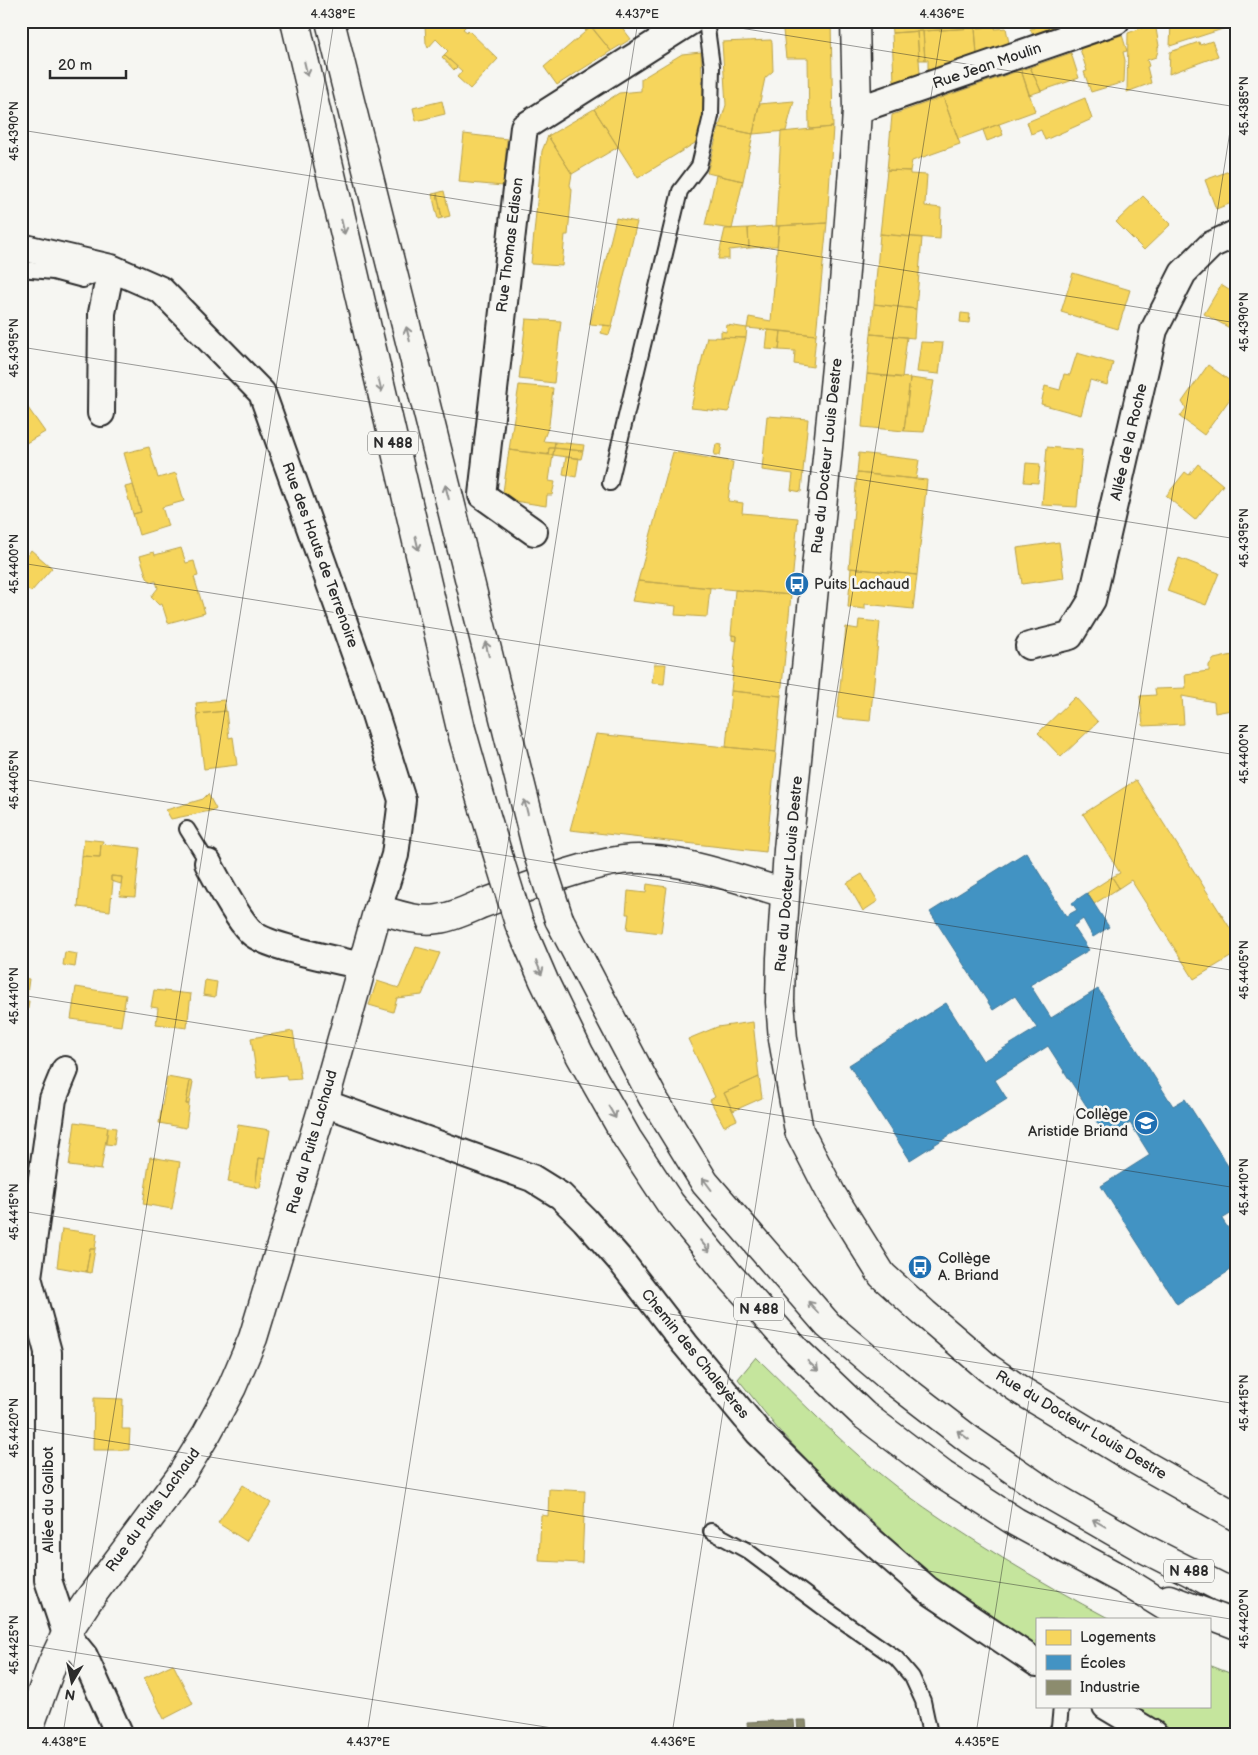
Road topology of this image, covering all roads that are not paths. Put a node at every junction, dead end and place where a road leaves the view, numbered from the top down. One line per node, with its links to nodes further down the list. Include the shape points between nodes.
1 (295, 21): 26 (main road, N 488, one-way to 26, bridge, via 461,729 519,923 580,1055 627,1138 670,1203 797,1351 864,1415 943,1475 1016,1522)
2 (330, 21): 25 (main road, N 488, one-way to 2, bridge, via 1047,1493 970,1440 896,1384 828,1325 705,1183 653,1098 559,919 538,854)
3 (692, 21): 14 (street, Rue Thomas Edison, via 524,128 482,495)
4 (706, 21): 13 (lane, via 712,66 711,116 699,166 680,191)
5 (855, 21): 7 (main road, Rue du Docteur Louis Destre)
6 (1116, 21): 7 (street, Rue Jean Moulin)
7 (857, 110): 18 (main road, Rue du Docteur Louis Destre, via 843,296)
8 (1237, 233): 15 (street, Allée de la Roche, via 1211,244 1183,273 1154,330 1092,600 1070,636)
9 (21, 247): 10 (street, Rue des Hauts de Terrenoire)
10 (111, 268): 11 (lane, via 83,280 53,272); 12 (street, via 102,313); 19 (street, Rue des Hauts de Terrenoire, via 161,290 262,392 363,676 402,800 395,856)
11 (21, 269)
12 (101, 412)
13 (610, 483)
14 (534, 532)
15 (1029, 646)
16 (187, 829): 17 (lane)
17 (208, 863): 20 (street, via 252,934 269,943)
18 (785, 893): 19 (main road, via 661,860 633,859 605,862 437,919 415,919); 23 (main road, Rue du Docteur Louis Destre, via 780,1002 799,1131 832,1194 882,1275 988,1368 1020,1390)
19 (378, 910): 20 (main road, Rue du Puits Lachaud)
20 (362, 966): 22 (main road, Rue du Puits Lachaud)
21 (65, 1070): 32 (street, Allée du Galibot, via 53,1099 28,1277 48,1352 48,1580)
22 (324, 1103): 32 (main road, Rue du Puits Lachaud, via 254,1338 232,1387 180,1477); 34 (street, Chemin des Chaleyères, via 532,1178 561,1196 621,1261 758,1432 793,1467 928,1590)
23 (1237, 1517)
24 (711, 1531): 39 (lane, via 746,1550 896,1658 916,1685)
25 (1142, 1547): 27 (main road); 28 (main road, N 488)
26 (1123, 1580): 29 (main road); 30 (main road, N 488)
27 (1237, 1580)
28 (1237, 1593)
29 (1184, 1618)
30 (1237, 1625)
31 (1210, 1632): 33 (main road)
32 (66, 1634): 37 (main road, Rue du Puits Lachaud); 38 (street, via 84,1656)
33 (1237, 1644)
34 (1036, 1662)
35 (1060, 1708): 40 (lane)
36 (1109, 1708): 41 (street)
37 (27, 1734)
38 (119, 1734)
39 (930, 1734)
40 (1056, 1734)
41 (1153, 1734)

